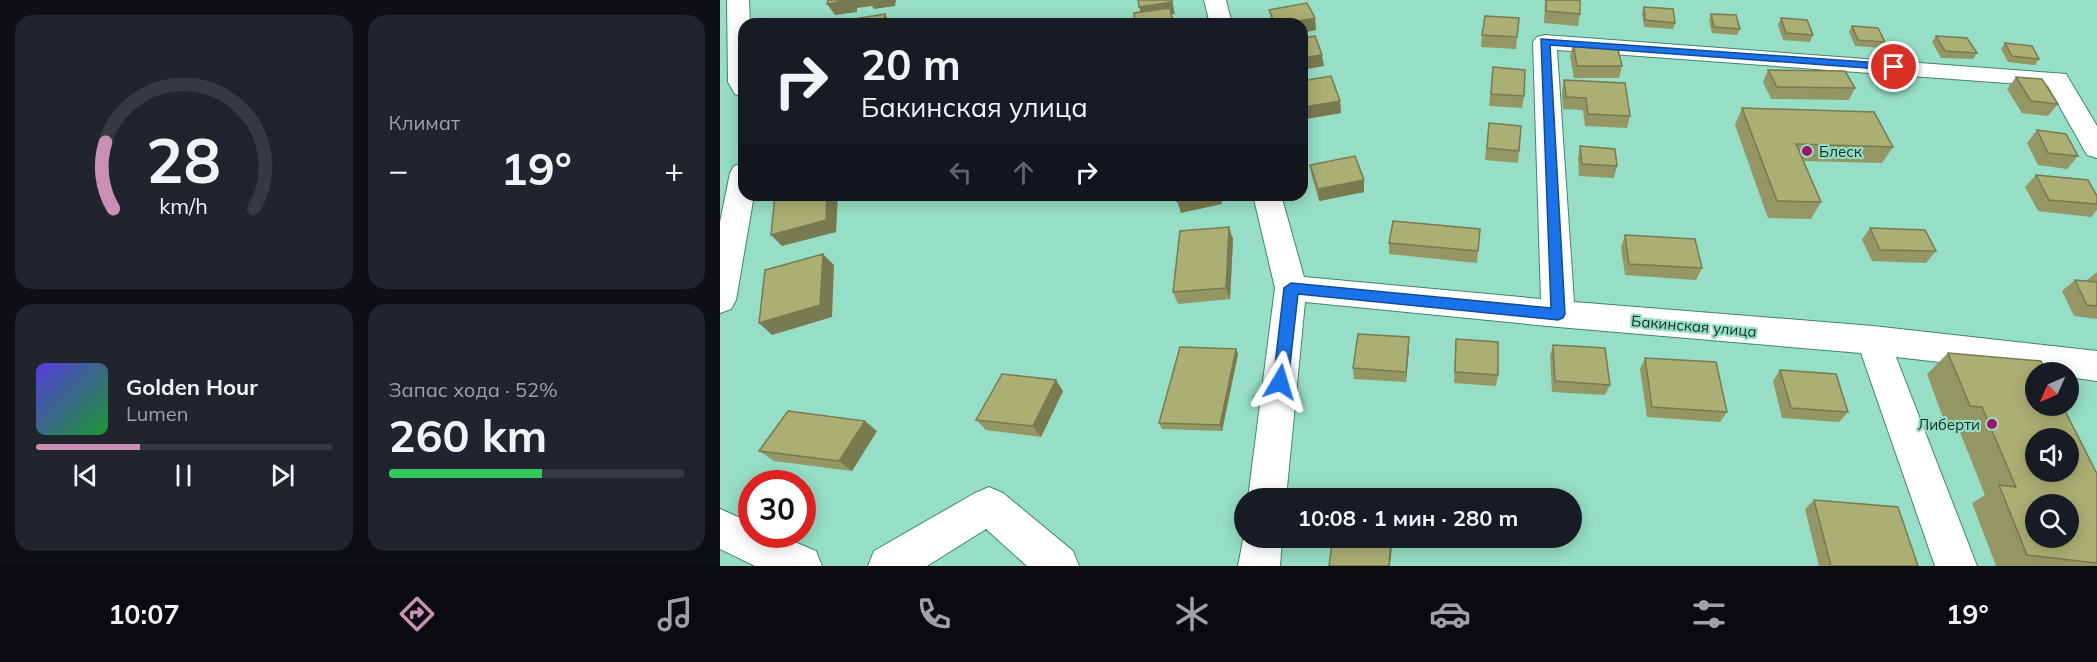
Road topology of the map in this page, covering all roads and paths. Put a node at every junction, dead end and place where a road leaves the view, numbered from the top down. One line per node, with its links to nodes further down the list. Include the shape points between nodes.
1 (738, 0): 3 (street)
2 (1215, 0): 4 (street)
3 (738, 18)
4 (1220, 18)
5 (2097, 149): 10 (street, via 2057,80 1545,42)
6 (739, 201): 9 (street)
7 (1268, 201): 8 (street)
8 (1291, 288): 10 (street, Бакинская улица); 13 (street)
9 (720, 300)
10 (1558, 314): 11 (street, Бакинская улица)
11 (1873, 340): 12 (street, Бакинская улица); 20 (street)
12 (2097, 366)
13 (1268, 488)
14 (720, 529): 16 (street)
15 (1260, 548): 19 (street)
16 (801, 566)
17 (889, 566): 18 (street, via 989,506)
18 (1058, 566)
19 (1258, 566)
20 (1956, 566)

